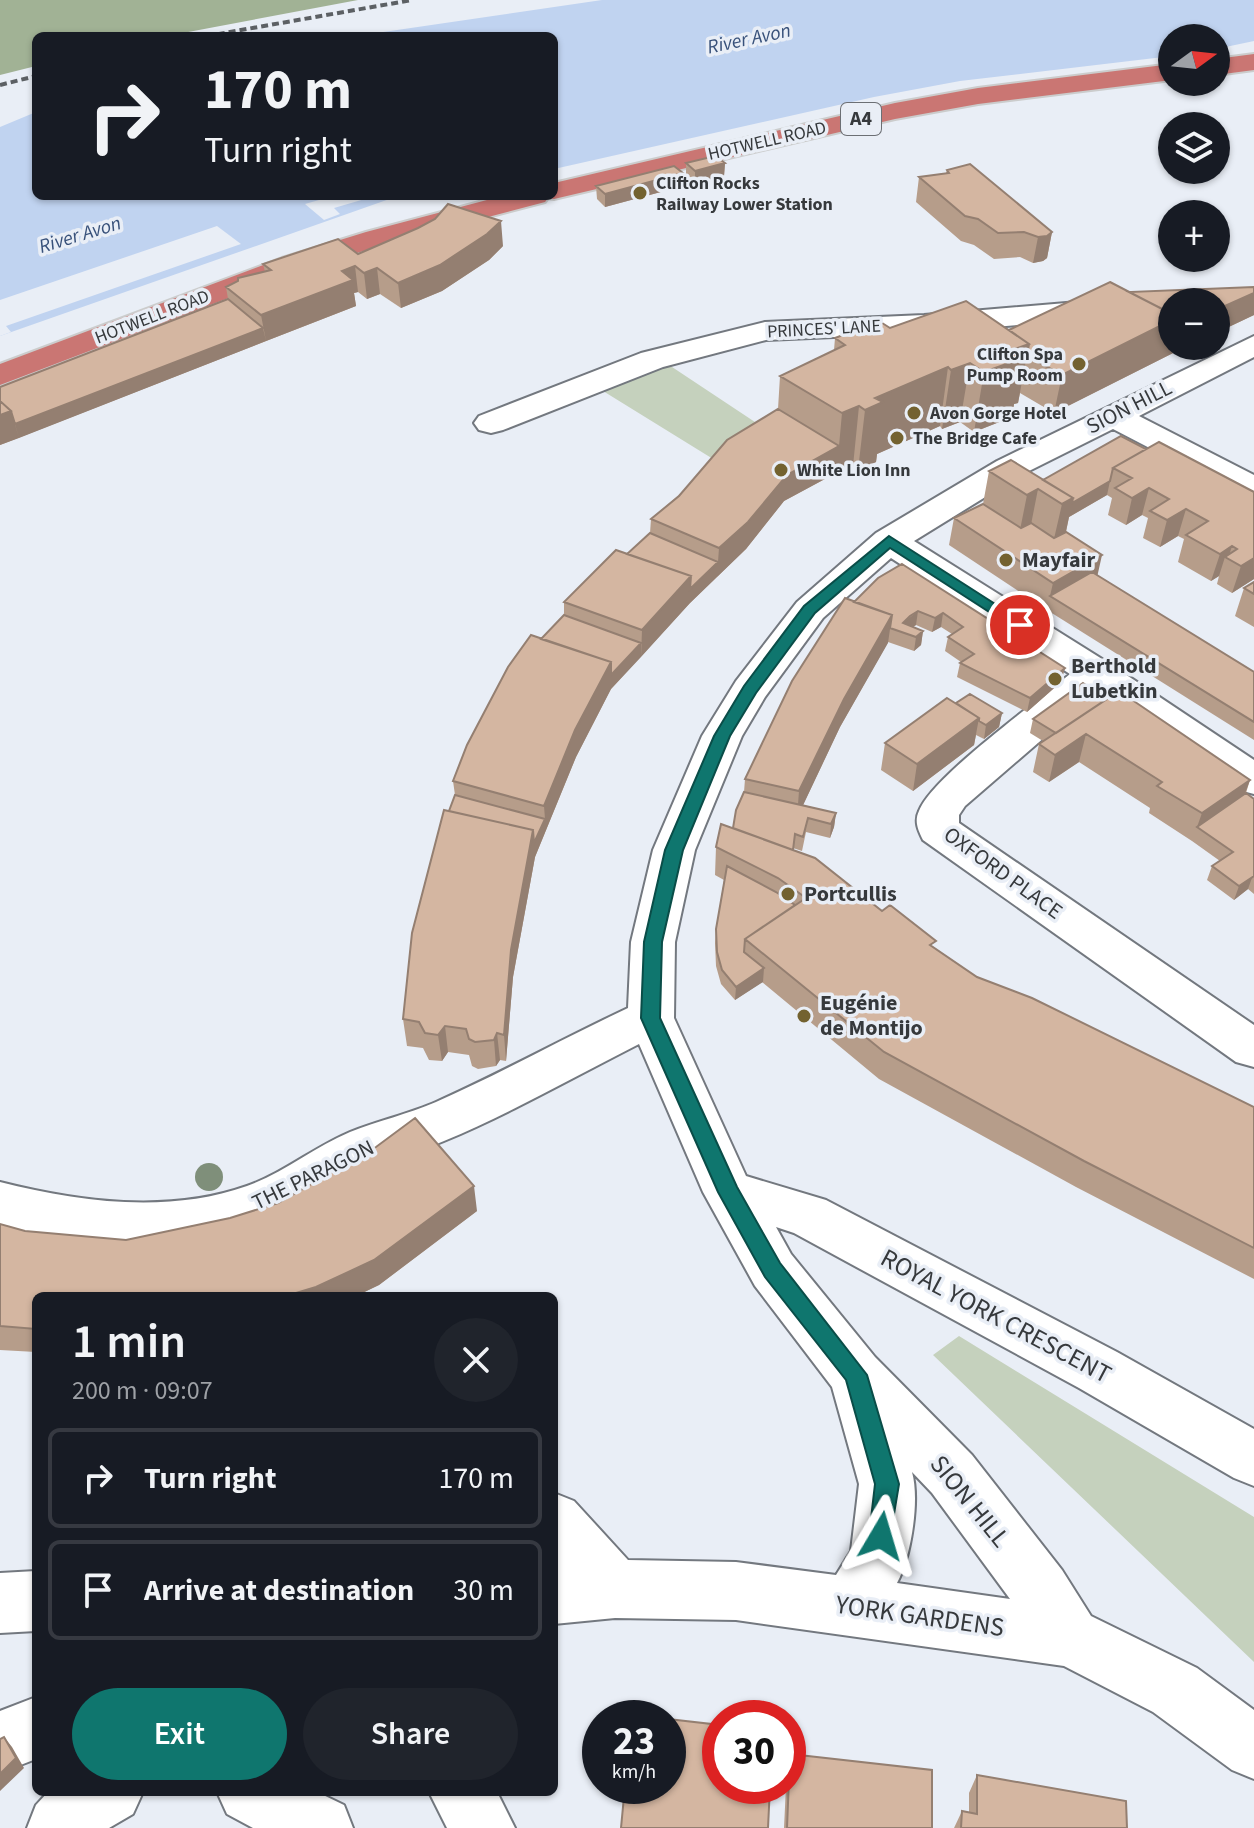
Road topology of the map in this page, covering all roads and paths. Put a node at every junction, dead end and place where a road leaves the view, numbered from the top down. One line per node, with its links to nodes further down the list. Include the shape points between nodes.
1 (1254, 62): 2 (highway)
2 (1230, 65)
3 (1158, 74): 4 (highway, HOTWELL ROAD / A4, via 895,111)
4 (558, 190)
5 (520, 200): 8 (highway, HOTWELL ROAD, via 334,250)
6 (1158, 304): 10 (street, PRINCES' LANE, via 765,331 652,360)
7 (1254, 345): 9 (street, SION HILL)
8 (0, 375)
9 (1112, 415): 11 (street); 12 (street, SION HILL, via 1009,468)
10 (491, 423)
11 (1254, 489)
12 (889, 541): 13 (street); 15 (street, SION HILL, via 810,610 722,736 674,850 653,942)
13 (1096, 673): 14 (street); 16 (street, OXFORD PLACE, via 950,796 938,813 938,829)
14 (1254, 780)
15 (651, 1018): 17 (street, SION HILL); 18 (street, THE PARAGON, via 428,1127 360,1150 290,1191 248,1207 185,1220 125,1224 48,1216)
16 (1253, 1049)
17 (728, 1192): 19 (street, SION HILL, via 773,1270); 20 (street, ROYAL YORK CRESCENT, via 808,1215)
18 (0, 1204)
19 (856, 1375): 26 (street, SION HILL, via 887,1484 879,1558); 27 (street, SION HILL, via 952,1474)
20 (1254, 1459)
21 (558, 1525): 22 (street)
22 (615, 1589): 23 (street, YORK GARDENS); 26 (street, YORK GARDENS, via 736,1591)
23 (558, 1594)
24 (32, 1601): 25 (street)
25 (0, 1603)
26 (851, 1607): 27 (street, YORK GARDENS)
27 (1070, 1637): 30 (street, YORK GARDENS, via 1175,1690)
28 (32, 1730): 29 (street)
29 (0, 1742)
30 (1254, 1748)
31 (104, 1796): 34 (street, via 72,1813)
32 (262, 1796): 35 (street)
33 (463, 1796): 36 (street)
34 (59, 1828)
35 (321, 1828)
36 (483, 1828)

